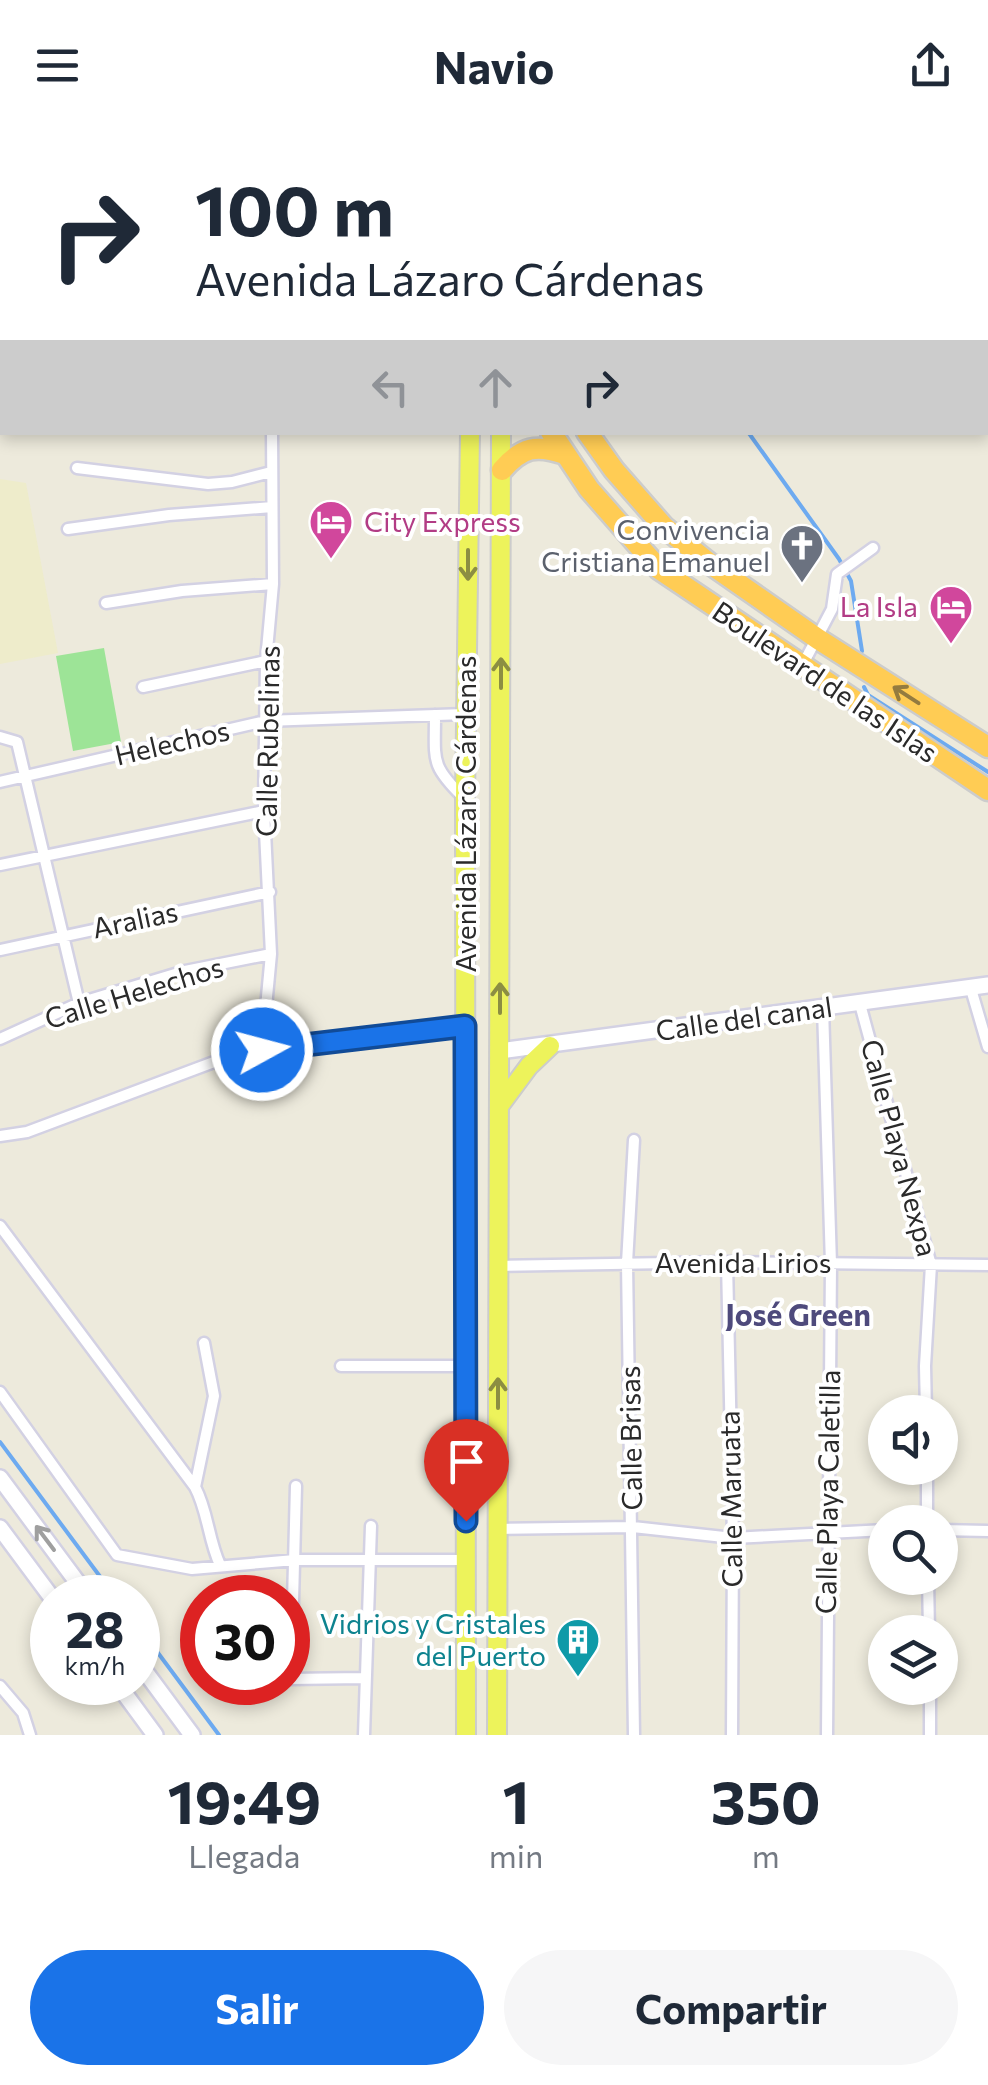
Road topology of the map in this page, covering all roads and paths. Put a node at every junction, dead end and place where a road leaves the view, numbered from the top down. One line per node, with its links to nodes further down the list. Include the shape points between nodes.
1 (272, 435): 10 (street, Calle Rubelinas)
2 (470, 435): 21 (main road, Avenida Lázaro Cárdenas, one-way to 21)
3 (501, 435): 8 (main road, Avenida Lázaro Cárdenas)
4 (553, 435): 6 (highway, Boulevard de las Islas)
5 (589, 435): 9 (highway, Boulevard de las Islas)
6 (565, 454): 8 (highway, via 530,448); 11 (highway, Boulevard de las Islas)
7 (77, 468): 10 (street, via 208,484)
8 (502, 470): 46 (main road, Avenida Lázaro Cárdenas, one-way to 8)
9 (614, 470): 11 (highway); 17 (highway, Boulevard de las Islas, via 664,527)
10 (271, 472): 12 (street, Calle Rubelinas)
11 (589, 489): 19 (highway, Boulevard de las Islas, via 659,569)
12 (272, 507): 13 (street); 15 (street, Calle Rubelinas)
13 (68, 529)
14 (873, 548): 17 (street, via 837,574)
15 (273, 584): 16 (street); 18 (street, Calle Rubelinas)
16 (106, 604)
17 (818, 638): 19 (street); 25 (highway, Boulevard de las Islas, one-way to 17)
18 (266, 661): 20 (street); 23 (street, Calle Rubelinas)
19 (801, 667): 28 (highway, Boulevard de las Islas)
20 (143, 686)
21 (465, 714): 22 (street, Helechos); 29 (main road, Avenida Lázaro Cárdenas)
22 (435, 715): 23 (street, Helechos); 29 (street, via 435,764)
23 (265, 721): 26 (street, Helechos); 30 (street, Calle Rubelinas)
24 (0, 737): 26 (street, via 18,742)
25 (988, 747)
26 (27, 776): 27 (street, Helechos); 31 (street)
27 (0, 782)
28 (988, 790)
29 (465, 798): 41 (main road, Avenida Lázaro Cárdenas)
30 (264, 811): 31 (street); 33 (street, Calle Rubelinas)
31 (42, 856): 32 (street); 34 (street)
32 (0, 865)
33 (270, 892): 34 (street, Aralias); 36 (street, Calle Rubelinas)
34 (63, 935): 35 (street, Aralias); 38 (street)
35 (0, 950)
36 (271, 954): 38 (street, Calle Helechos); 45 (street, Calle Rubelinas)
37 (980, 987): 39 (street, Calle del canal); 44 (street)
38 (79, 1003): 42 (street, Calle Helechos)
39 (860, 1004): 40 (street, Calle del canal); 54 (street, Calle Playa Nexpa)
40 (824, 1008): 43 (street, Calle del canal); 53 (street, Calle Playa Caletilla)
41 (465, 1026): 45 (street); 59 (main road, Avenida Lázaro Cárdenas)
42 (0, 1039)
43 (550, 1046): 46 (street, Calle del canal); 47 (main road)
44 (988, 1047)
45 (262, 1050): 48 (street, via 238,1052 27,1132)
46 (500, 1051): 47 (main road, Avenida Lázaro Cárdenas)
47 (499, 1105): 56 (main road, Avenida Lázaro Cárdenas)
48 (0, 1136)
49 (634, 1140): 52 (street, Calle Brisas)
50 (0, 1226): 64 (street)
51 (727, 1262): 52 (street, Avenida Lirios); 53 (street, Avenida Lirios); 73 (street, Calle Maruata)
52 (627, 1263): 56 (street, Avenida Lirios); 67 (street, Calle Brisas)
53 (831, 1264): 54 (street, Avenida Lirios); 71 (street, Calle Playa Caletilla)
54 (932, 1265): 55 (street, Avenida Lirios); 61 (street, Calle Playa Nexpa)
55 (988, 1265)
56 (498, 1266): 68 (main road, Avenida Lázaro Cárdenas, one-way to 56)
57 (204, 1343): 64 (street, via 214,1396)
58 (341, 1366): 59 (street)
59 (466, 1366): 76 (main road, Avenida Lázaro Cárdenas)
60 (0, 1392): 77 (street, via 117,1555 192,1569)
61 (926, 1395)
62 (0, 1478): 79 (street, one-way to 62)
63 (296, 1486): 75 (street)
64 (194, 1487): 77 (street)
65 (371, 1526): 74 (street)
66 (0, 1528): 78 (street)
67 (633, 1528): 68 (street); 73 (street); 93 (street, Calle Brisas)
68 (498, 1529): 92 (main road, Avenida Lázaro Cárdenas)
69 (868, 1531): 71 (street)
70 (958, 1531): 72 (street)
71 (826, 1532): 73 (street); 95 (street, Calle Playa Caletilla)
72 (988, 1532)
73 (733, 1538): 94 (street, Calle Maruata)
74 (368, 1558): 75 (street); 76 (street); 81 (street)
75 (295, 1560): 77 (street); 80 (street)
76 (466, 1560): 91 (main road, Avenida Lázaro Cárdenas)
77 (220, 1565)
78 (35, 1575)
79 (73, 1575)
80 (294, 1575)
81 (364, 1678): 82 (street); 90 (street)
82 (310, 1679)
83 (0, 1686): 87 (street, via 23,1713)
84 (160, 1692): 89 (street)
85 (133, 1705): 88 (street)
86 (930, 1705): 96 (street)
87 (30, 1735)
88 (155, 1735)
89 (192, 1735)
90 (364, 1735)
91 (466, 1735)
92 (497, 1735)
93 (634, 1735)
94 (732, 1735)
95 (827, 1735)
96 (930, 1735)

